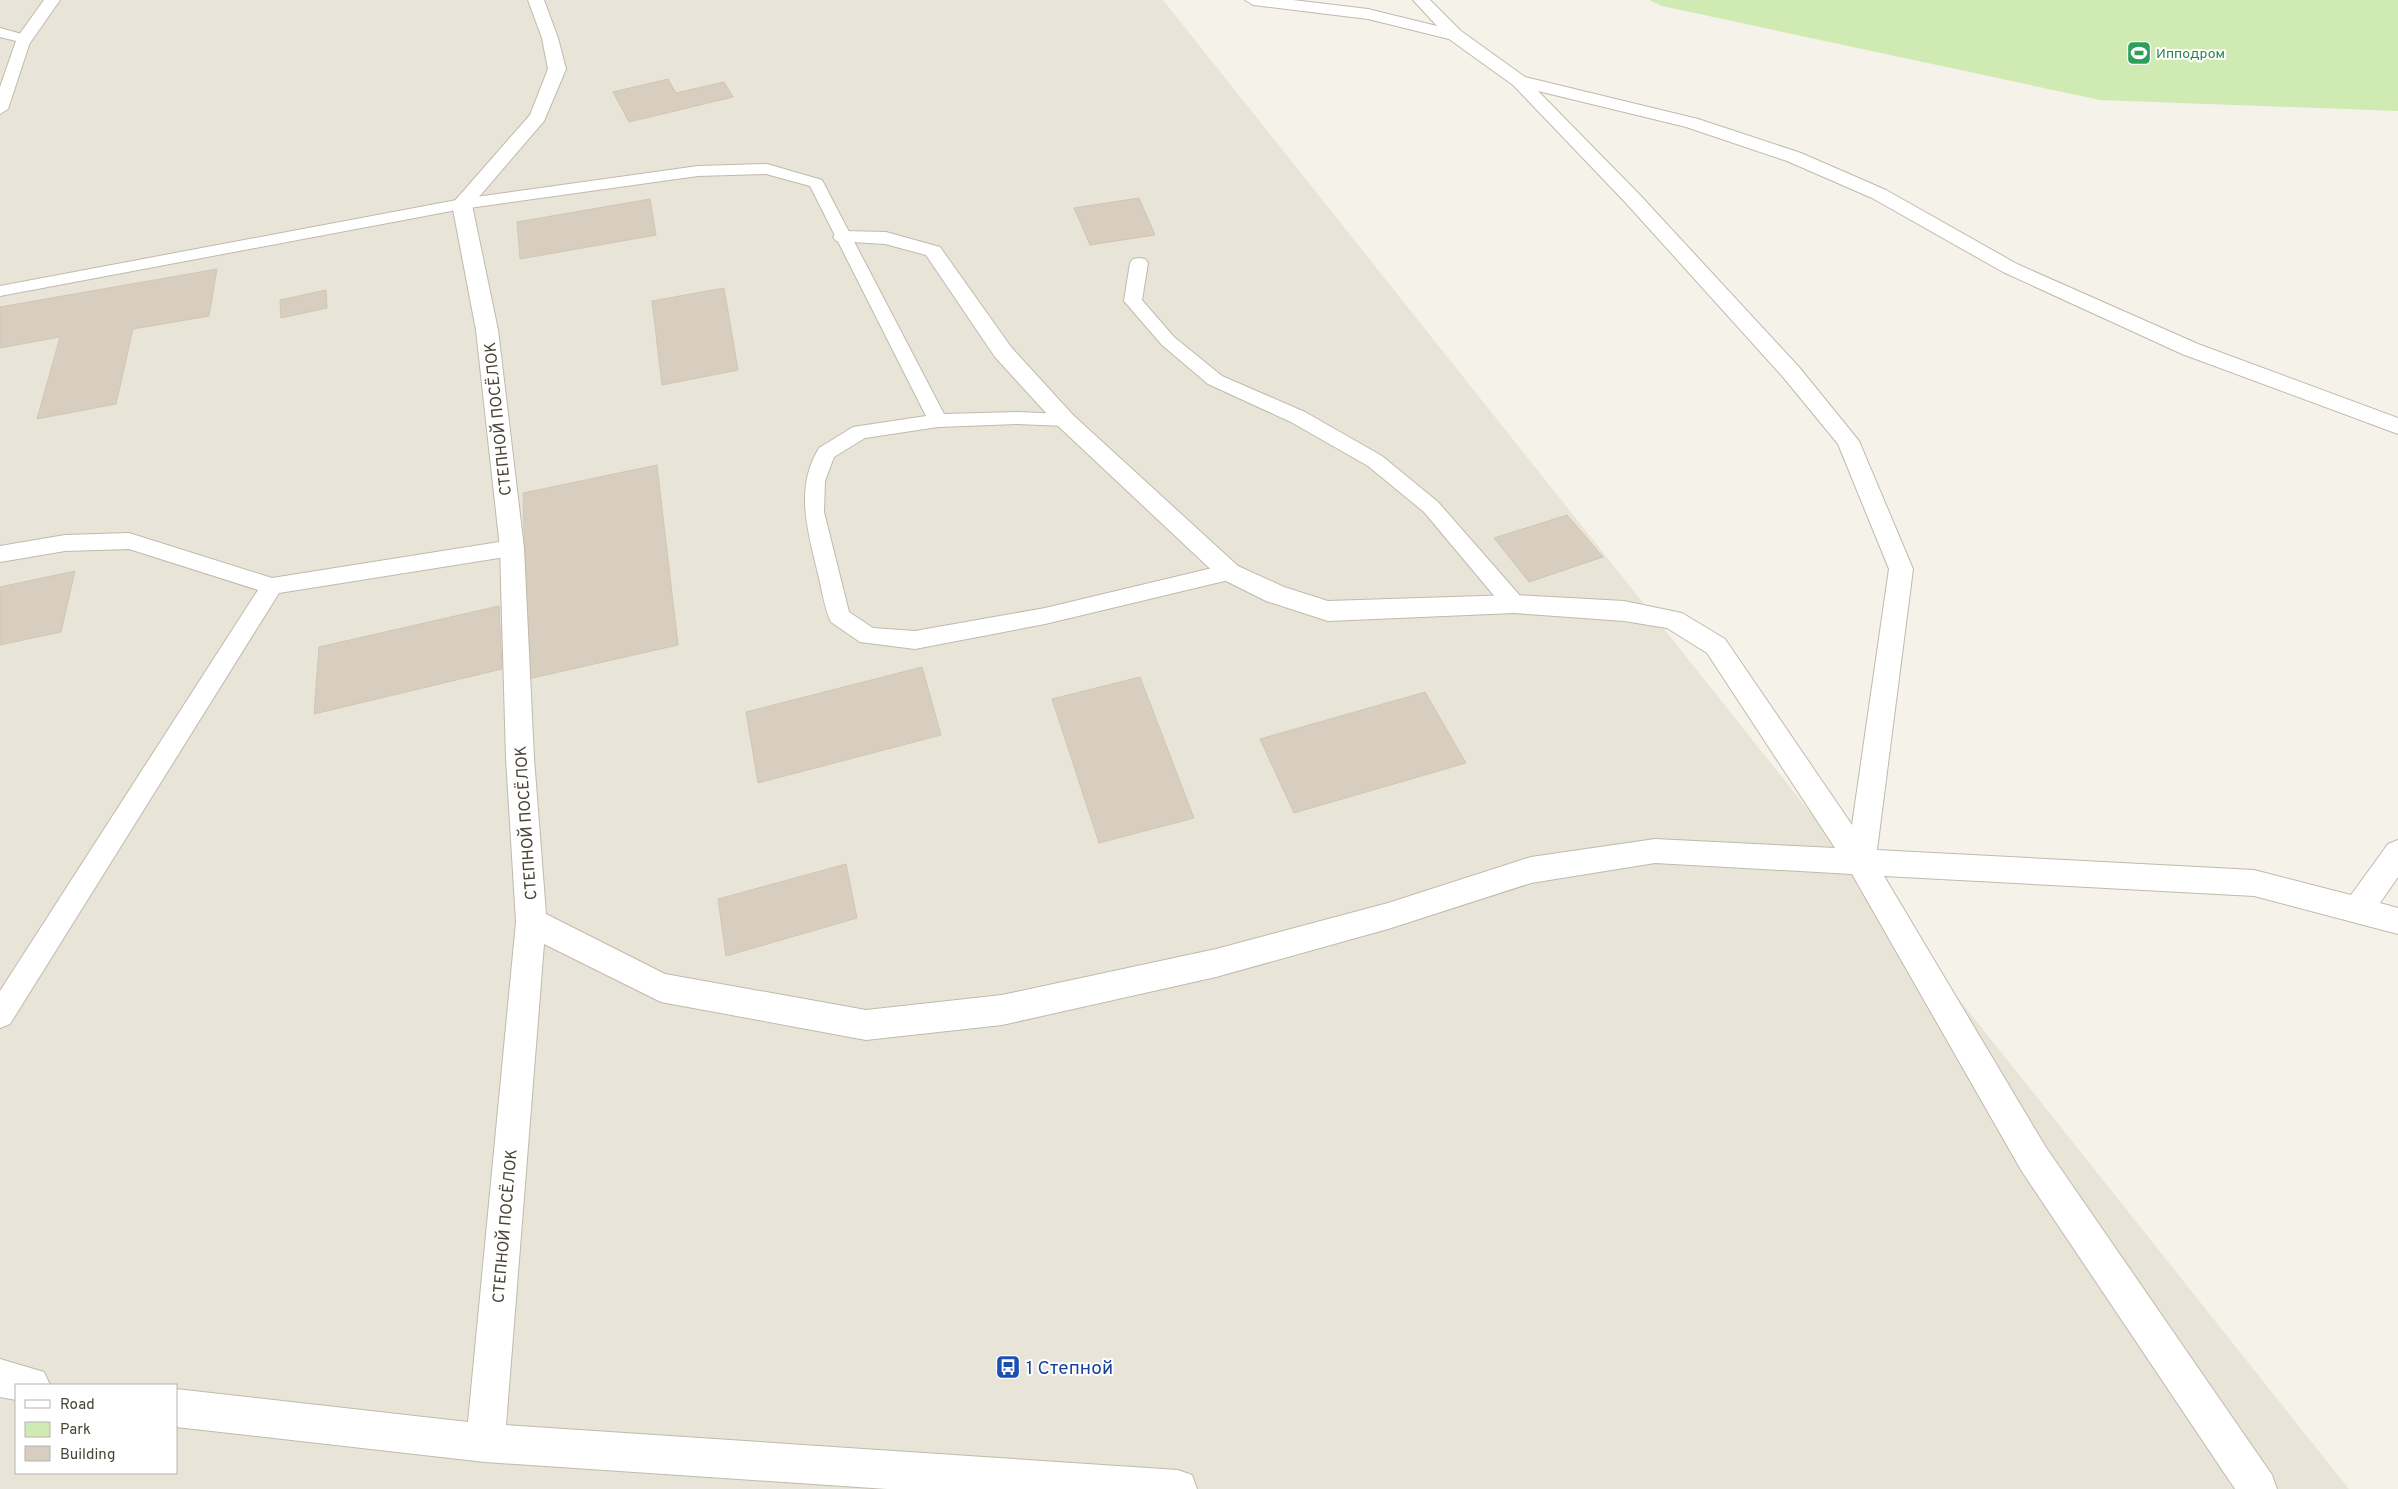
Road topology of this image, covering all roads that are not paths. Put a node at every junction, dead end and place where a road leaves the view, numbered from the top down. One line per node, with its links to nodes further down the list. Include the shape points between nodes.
1 (52, 0): 7 (street)
2 (536, 0): 10 (street, via 557,69 538,118)
3 (1253, 0): 6 (street, via 1368,14)
4 (1421, 0): 6 (street)
5 (0, 32): 7 (lane)
6 (1455, 35): 8 (street)
7 (24, 39): 9 (lane)
8 (1519, 81): 16 (street, via 1692,123 1794,157 1879,194 2028,276 2190,349); 23 (street, via 1758,335 1848,441 1901,569)
9 (0, 109)
10 (462, 204): 11 (lane, via 698,171 767,170 816,183); 13 (lane); 17 (street, СТЕПНОЙ ПОСЁЛОК, via 488,330)
11 (843, 237): 14 (street, via 886,238 933,251 1003,352); 15 (lane)
12 (1139, 263): 21 (lane, via 1133,301 1168,341 1215,380 1298,417 1375,460 1431,507)
13 (0, 291)
14 (1065, 420): 15 (lane, via 1017,418); 19 (street)
15 (938, 422): 19 (lane, via 860,432 826,453 814,481 814,512 839,616 868,636 915,640 1045,616)
16 (2398, 426)
17 (512, 548): 20 (lane); 26 (street, СТЕПНОЙ ПОСЁЛОК, via 520,758)
18 (0, 554): 20 (lane, via 65,544 130,541)
19 (1229, 572): 21 (street, via 1275,594 1328,611)
20 (272, 586): 27 (lane)
21 (1514, 604): 23 (street, via 1624,611 1673,620 1716,646)
22 (2398, 853): 24 (street)
23 (1861, 863): 24 (street, via 2254,883); 26 (street, via 1655,851 1531,870 1388,916 1216,963 1002,1010 866,1025 661,988); 33 (street, via 2033,1158)
24 (2357, 911): 25 (street)
25 (2398, 920)
26 (531, 922): 31 (street, СТЕПНОЙ ПОСЁЛОК)
27 (0, 1015)
28 (0, 1378): 29 (street)
29 (27, 1384)
30 (178, 1408): 31 (street)
31 (485, 1443): 32 (street)
32 (1178, 1489)
33 (2258, 1489)

